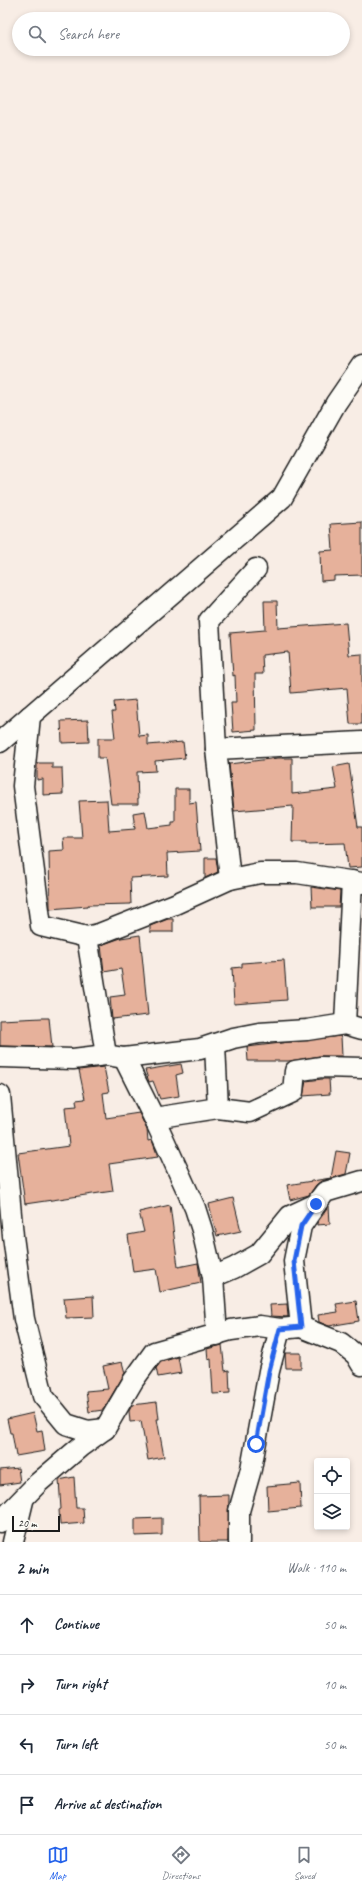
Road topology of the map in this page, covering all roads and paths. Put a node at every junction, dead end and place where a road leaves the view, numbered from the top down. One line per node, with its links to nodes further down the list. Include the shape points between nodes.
1 (362, 365): 3 (street, via 336,403 282,498)
2 (256, 569): 6 (street, via 209,621)
3 (30, 716): 4 (street); 9 (street, via 23,786 41,926)
4 (0, 742)
5 (362, 742): 6 (street)
6 (216, 749): 7 (street)
7 (230, 879): 8 (street, via 260,873 297,873); 9 (street, via 175,904)
8 (357, 882): 10 (street)
9 (87, 937): 13 (street)
10 (354, 1027): 11 (street, via 259,1033 233,1038)
11 (215, 1045): 13 (street, via 200,1049); 16 (street)
12 (0, 1057): 13 (street)
13 (115, 1057): 17 (street)
14 (362, 1068): 16 (street, via 321,1067 296,1071 293,1092 250,1112)
15 (0, 1095): 25 (street, via 13,1236 24,1320 43,1396 66,1424 88,1431)
16 (218, 1108): 17 (street)
17 (154, 1118): 20 (street, via 195,1208)
18 (362, 1181): 19 (street, via 325,1192)
19 (316, 1204): 20 (street, via 290,1216 259,1254); 21 (street, via 301,1226 294,1261)
20 (213, 1277): 23 (street)
21 (301, 1327): 22 (street); 24 (street, via 341,1343 356,1355)
22 (280, 1329): 23 (street, via 248,1327); 29 (street, via 269,1371 252,1469 239,1511)
23 (217, 1335): 25 (street, via 154,1352 133,1381)
24 (362, 1365)
25 (105, 1429): 26 (street, via 38,1483)
26 (24, 1499): 27 (street); 28 (street)
27 (0, 1522)
28 (12, 1542)
29 (239, 1542)

